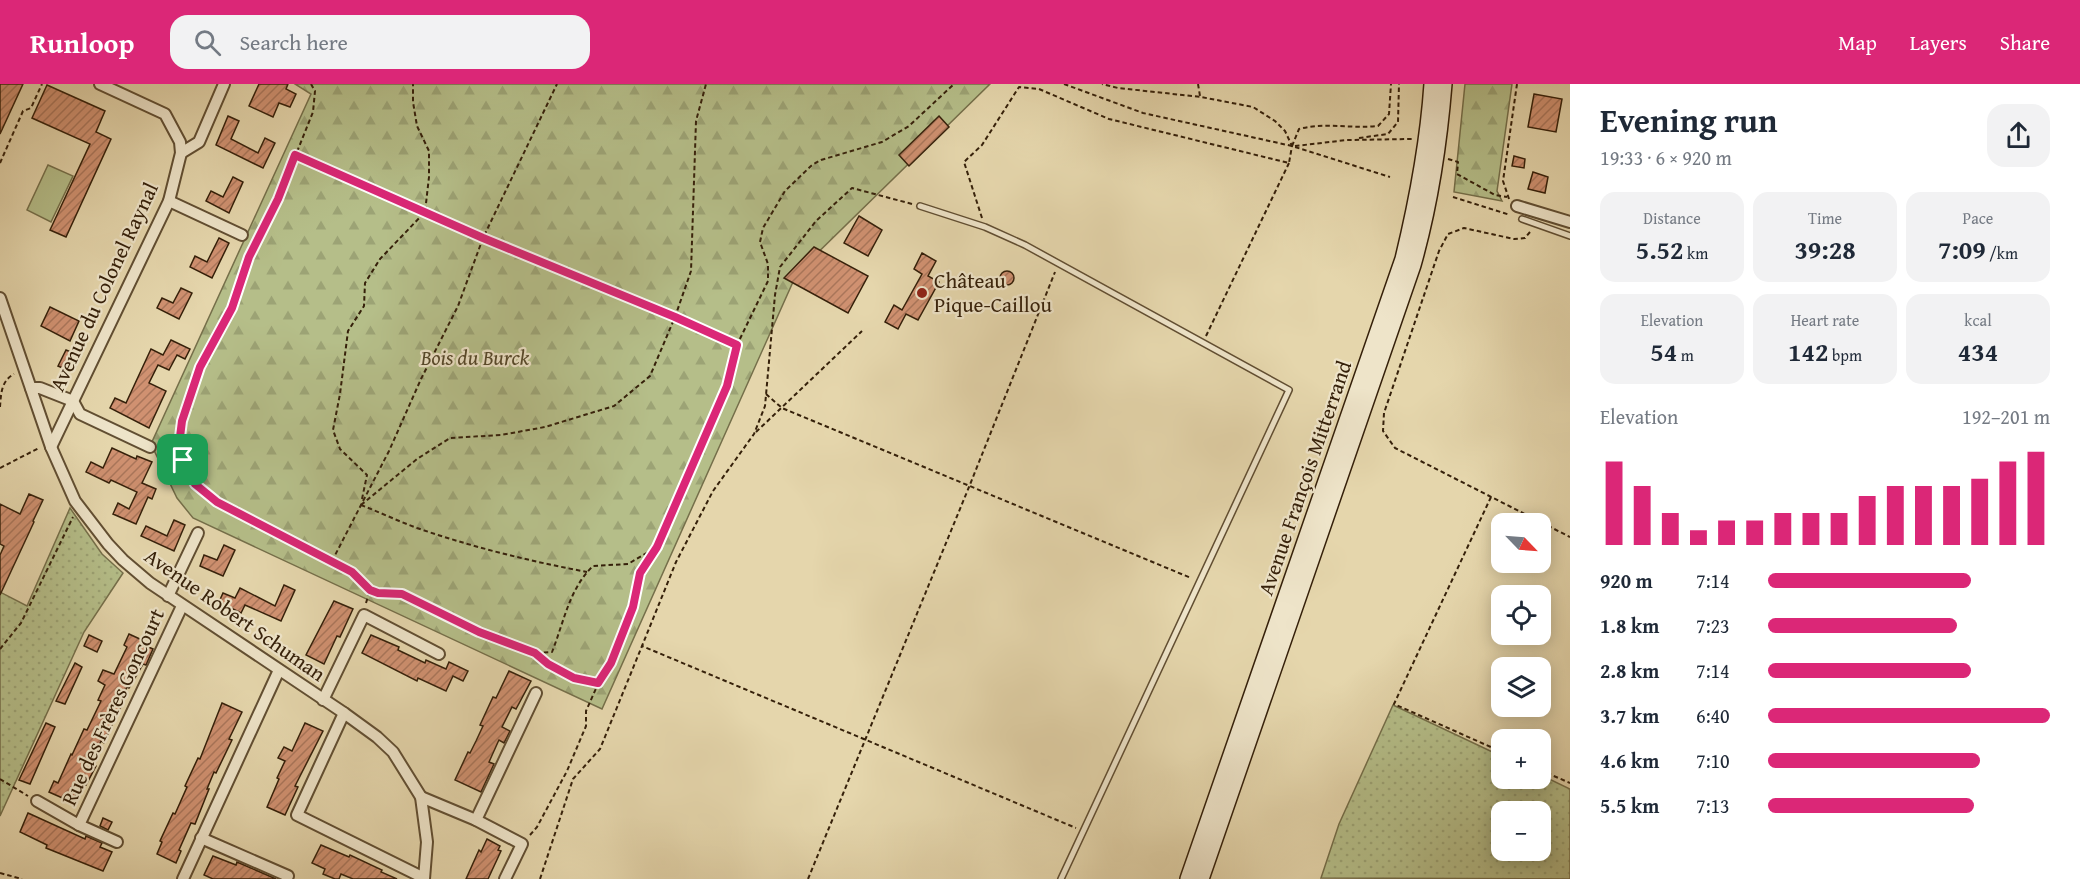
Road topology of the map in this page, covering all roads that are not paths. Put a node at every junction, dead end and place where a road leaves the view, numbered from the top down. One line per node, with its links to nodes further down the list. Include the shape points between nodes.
1 (100, 84): 5 (street, via 165,114 180,142)
2 (224, 84): 5 (street, via 199,142)
3 (1432, 84): 37 (main road, Avenue François Mitterrand, via 1424,165 1403,259)
4 (1444, 84): 38 (main road, Avenue François Mitterrand, via 1436,163 1413,265)
5 (181, 153): 6 (street, Avenue du Colonel Raynal)
6 (169, 201): 11 (street); 15 (street, Avenue du Colonel Raynal)
7 (920, 206): 36 (lane, via 985,227 1289,390)
8 (1517, 206): 10 (street)
9 (1522, 219): 12 (lane)
10 (1570, 222)
11 (242, 235)
12 (1570, 236)
13 (0, 298): 14 (street, Avenue Robert Schuman)
14 (31, 388): 15 (street); 16 (street, Avenue Robert Schuman)
15 (73, 401): 16 (street, Avenue du Colonel Raynal); 17 (street, via 80,414)
16 (50, 445): 19 (street, Avenue Robert Schuman, via 79,506 123,560)
17 (150, 447)
18 (198, 532): 19 (street)
19 (168, 596): 20 (street, Avenue Robert Schuman)
20 (182, 606): 22 (street, Avenue Robert Schuman); 29 (street, Rue des Frères Goncourt)
21 (439, 654): 24 (street, via 364,615)
22 (279, 670): 24 (street, Avenue Robert Schuman); 30 (street)
23 (536, 693): 28 (street)
24 (323, 700): 25 (street, Avenue Robert Schuman)
25 (344, 713): 26 (street, Avenue Robert Schuman, via 393,752); 33 (street, via 297,814)
26 (421, 797): 28 (street); 33 (street, Avenue Robert Schuman, via 427,842)
27 (37, 801): 29 (street)
28 (476, 820): 35 (street, via 522,844)
29 (79, 825): 31 (street)
30 (201, 838): 32 (street); 34 (street)
31 (117, 842)
32 (288, 876)
33 (424, 878)
34 (183, 879)
35 (506, 879)
36 (1061, 879)
37 (1188, 879)
38 (1201, 879)

